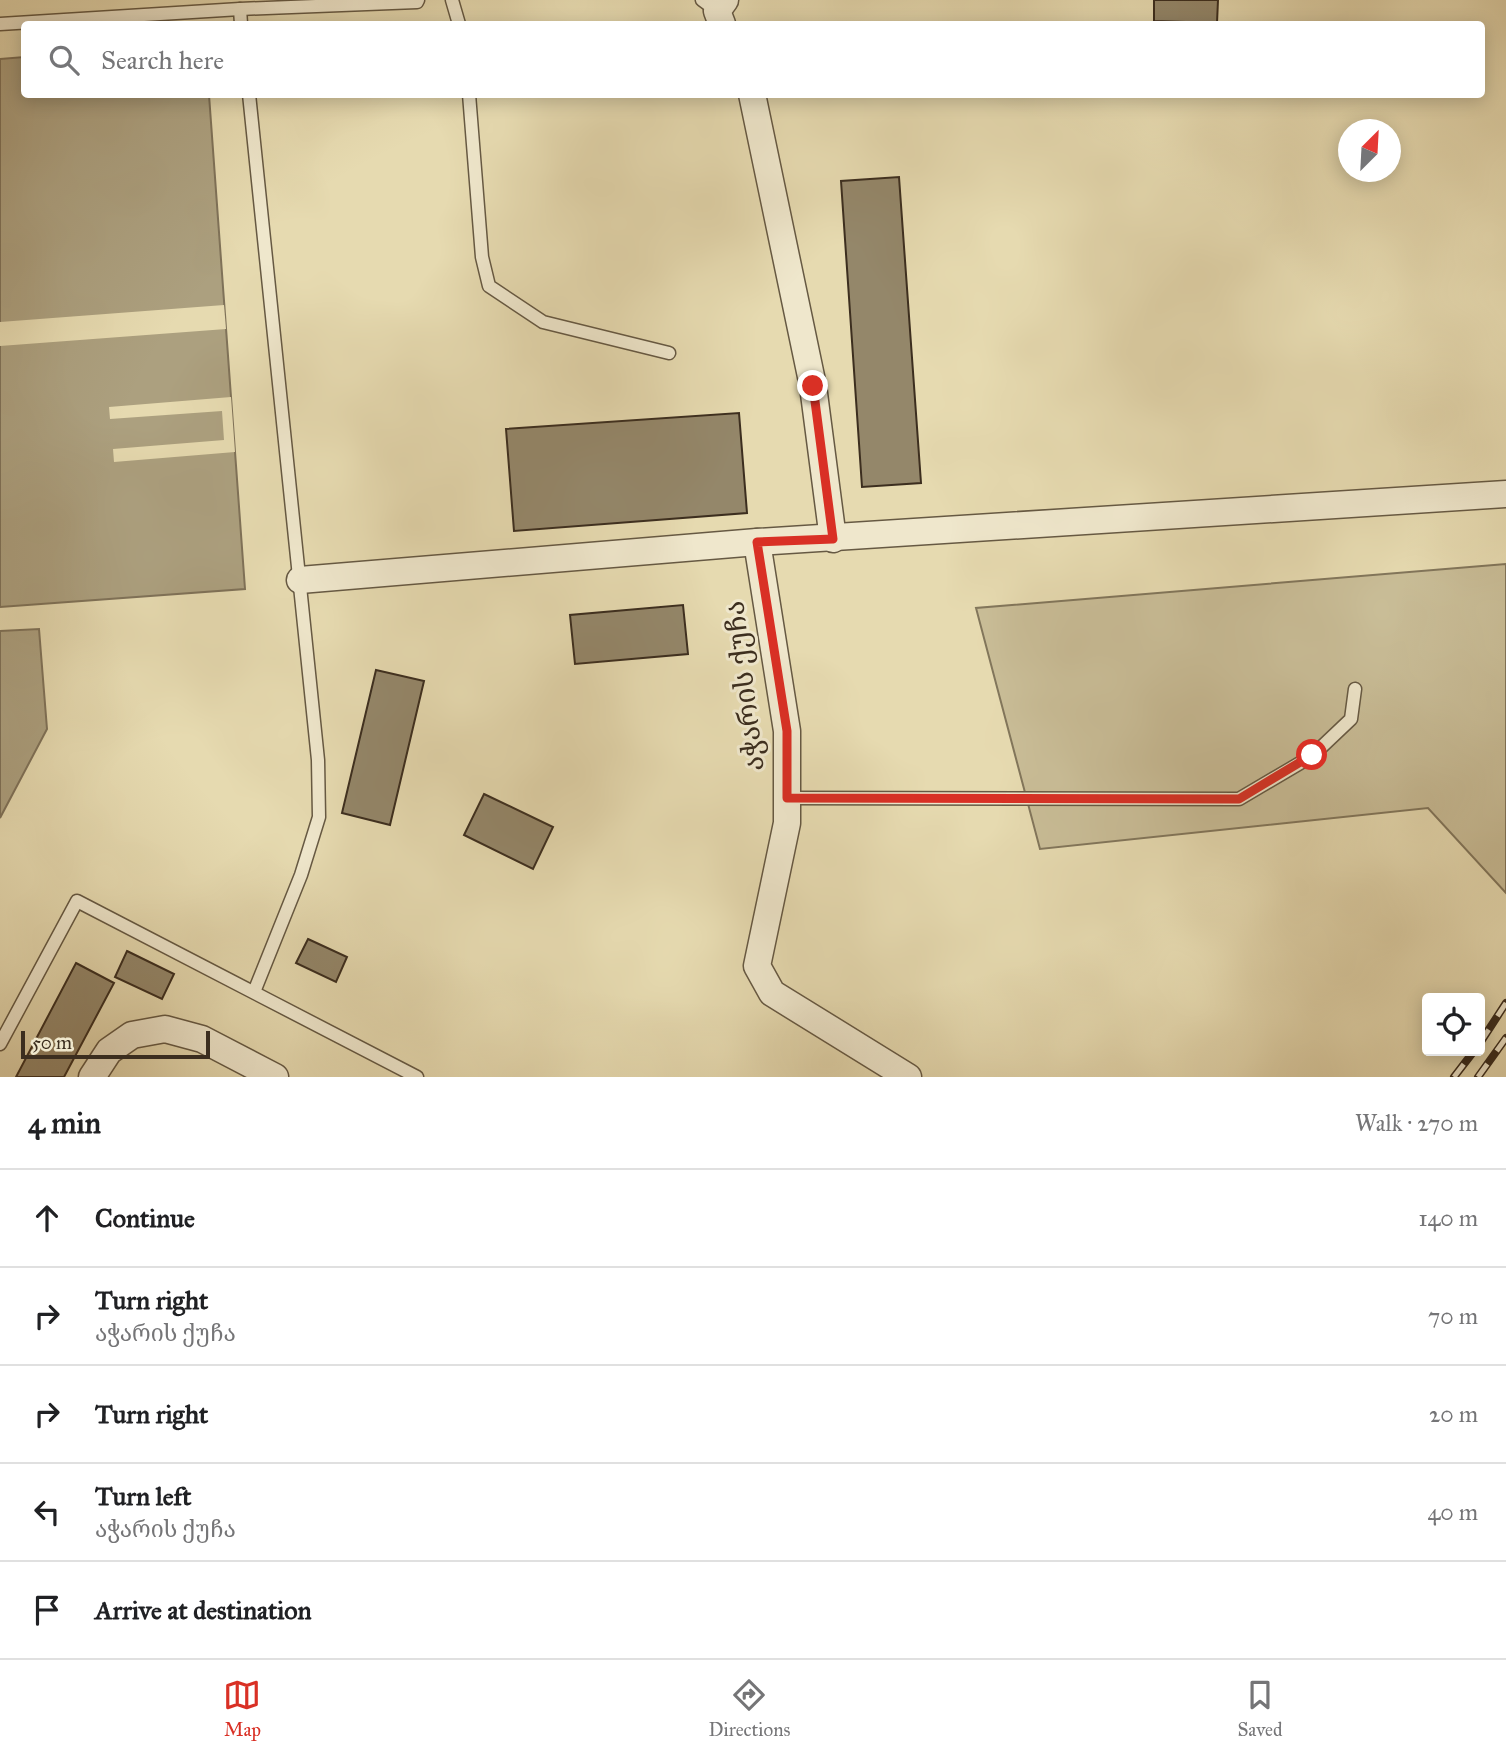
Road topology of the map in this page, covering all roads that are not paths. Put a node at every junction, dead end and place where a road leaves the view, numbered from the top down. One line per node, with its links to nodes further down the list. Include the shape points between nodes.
1 (418, 0): 3 (lane)
2 (452, 0): 8 (lane)
3 (326, 3): 5 (lane)
4 (185, 6): 5 (lane); 6 (lane)
5 (240, 9): 7 (lane)
6 (31, 21)
7 (241, 21)
8 (458, 21)
9 (21, 22): 10 (lane)
10 (0, 24)
11 (249, 98): 18 (lane)
12 (469, 98): 14 (lane, via 482,257 489,286 543,323)
13 (753, 98): 16 (street, via 813,386)
14 (669, 353)
15 (1506, 494): 16 (street)
16 (833, 539): 17 (street)
17 (757, 542): 18 (street); 20 (street, აჭარის ქუჩა, via 787,731)
18 (300, 580): 21 (lane, via 318,760 319,817 301,876)
19 (1355, 689): 20 (lane, via 1351,719 1322,747 1239,799)
20 (787, 798): 26 (street, აჭარის ქუჩა, via 787,823 757,967 772,993)
21 (254, 992): 22 (lane, via 77,901); 25 (lane)
22 (0, 1044)
23 (92, 1077): 24 (street, via 109,1051 132,1035 165,1029 202,1039)
24 (275, 1077)
25 (417, 1077)
26 (908, 1077)

